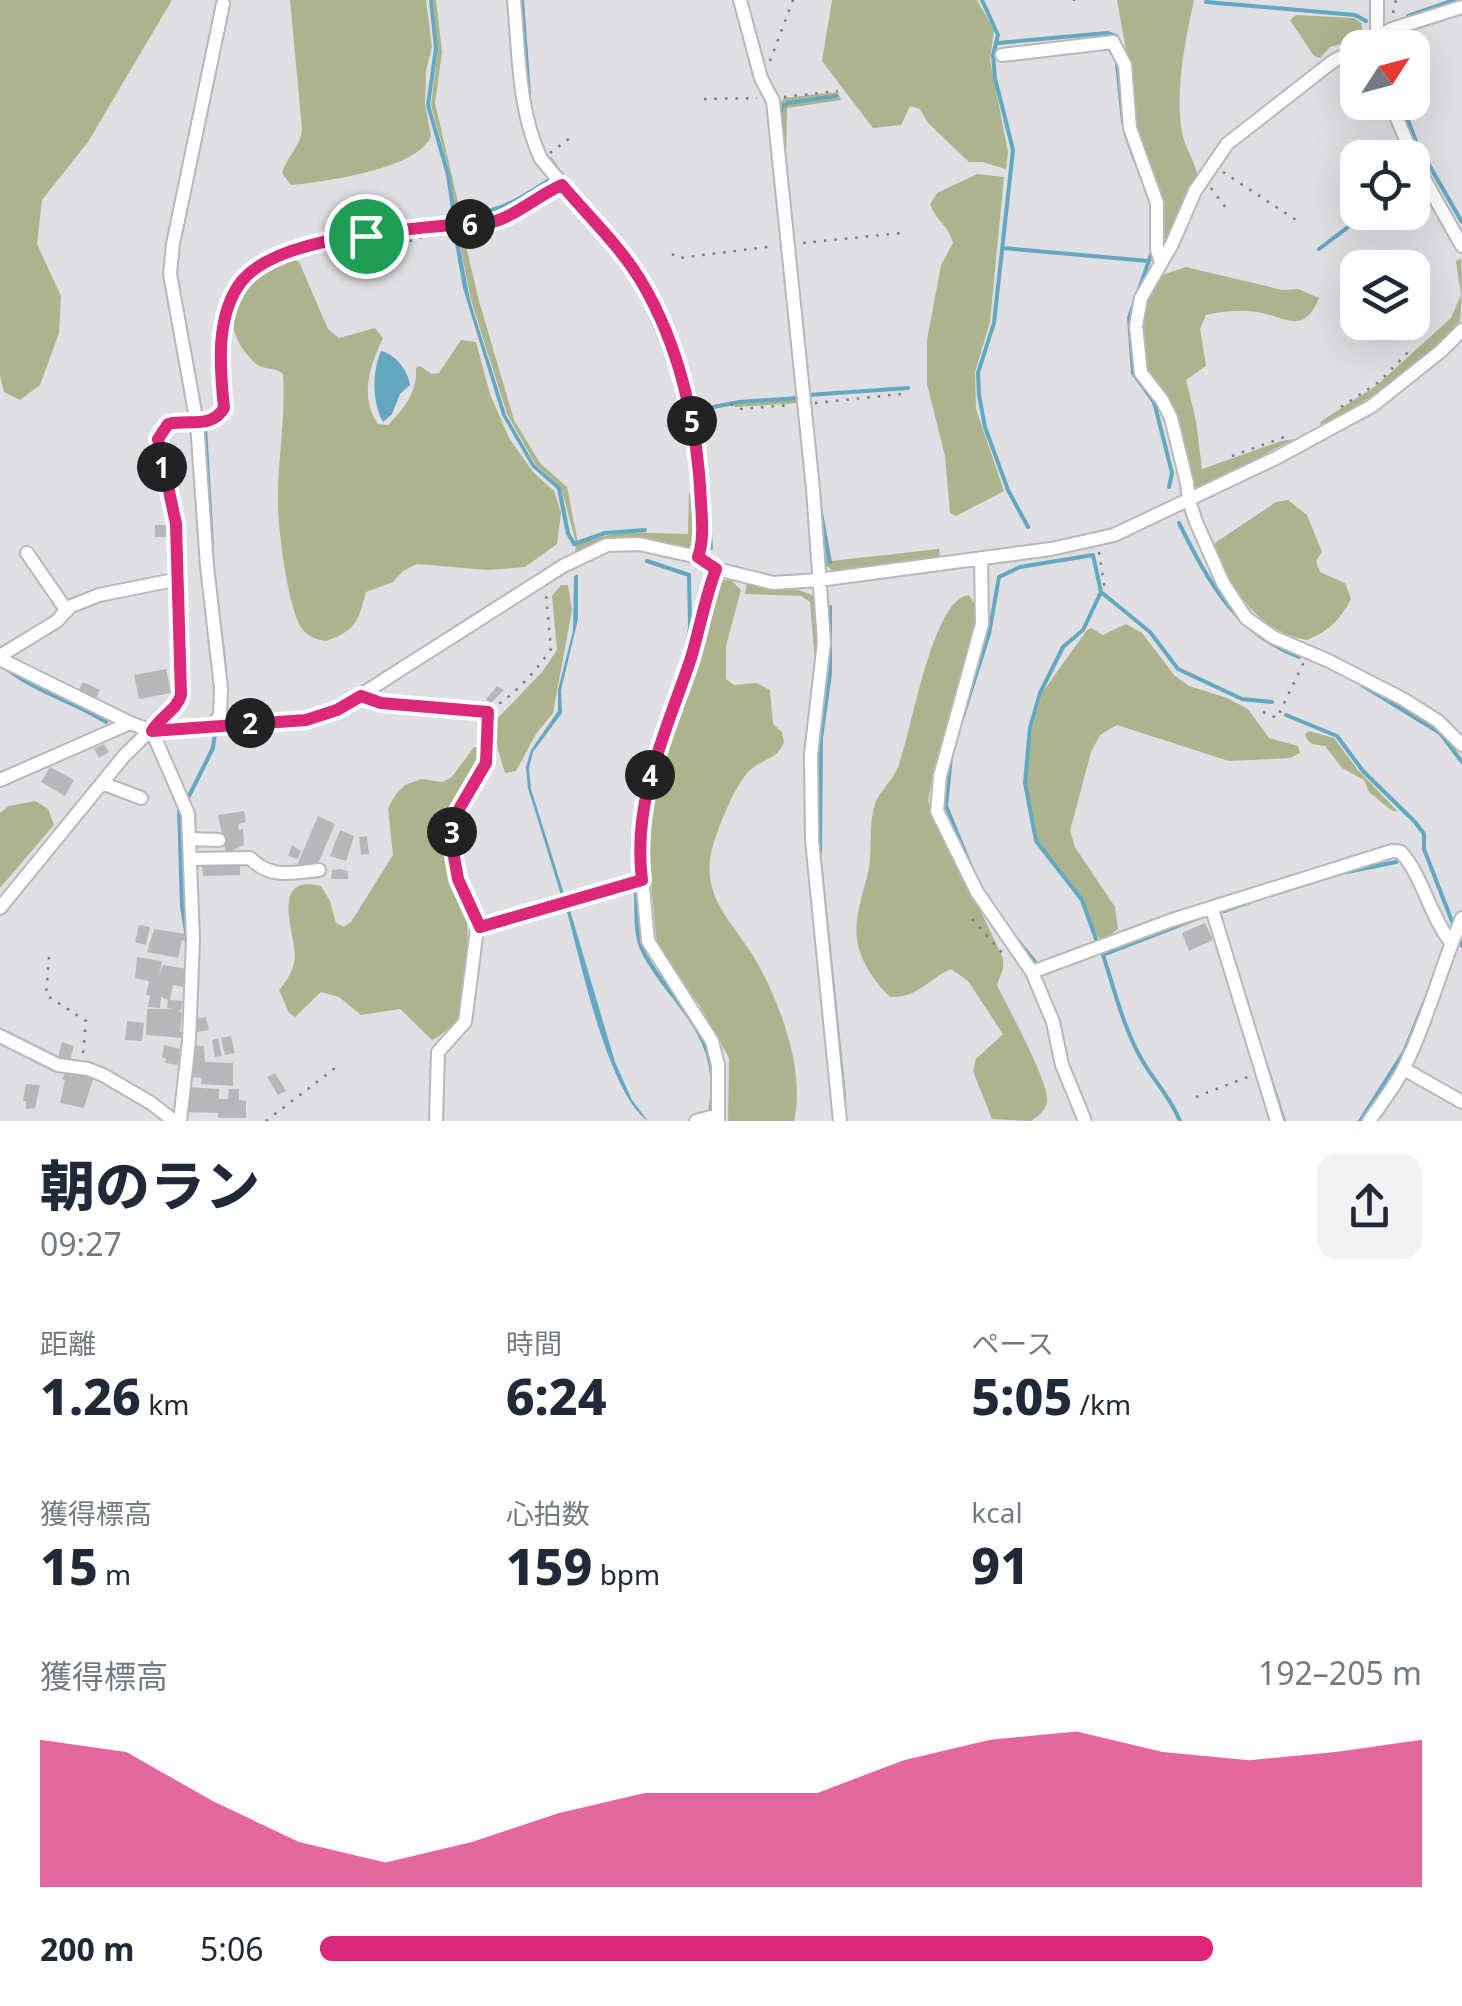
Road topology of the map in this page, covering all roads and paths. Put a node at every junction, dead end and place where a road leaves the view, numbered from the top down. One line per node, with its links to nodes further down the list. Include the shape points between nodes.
1 (514, 0): 17 (street, via 524,111)
2 (740, 0): 14 (street)
3 (793, 0): 11 (path)
4 (1377, 0): 7 (street)
5 (223, 4): 36 (street, via 171,262)
6 (1462, 7): 8 (street)
7 (1377, 30)
8 (1391, 30)
9 (1002, 55): 29 (street, via 1113,42 1126,65 1130,128 1156,202)
10 (1340, 58): 18 (street, via 1227,144)
11 (768, 65)
12 (838, 91): 14 (path)
13 (704, 99): 14 (path)
14 (772, 100): 25 (street)
15 (1398, 120): 26 (street)
16 (574, 135): 17 (path)
17 (541, 160): 20 (street)
18 (1213, 166): 19 (street); 22 (path)
19 (1202, 181): 21 (path); 29 (street)
20 (562, 185): 23 (path, via 490,223); 42 (street, via 631,266 670,348 696,441)
21 (1226, 208)
22 (1302, 224)
23 (439, 226): 27 (path, via 430,235); 36 (path, via 318,242 249,274 239,284 221,338 224,408)
24 (901, 233): 25 (path)
25 (787, 245): 28 (path); 34 (street)
26 (1462, 246)
27 (337, 253)
28 (672, 254)
29 (1161, 263): 39 (street, via 1141,298 1140,373 1171,418)
30 (1462, 330): 39 (street, via 1372,406)
31 (1412, 348): 35 (path, via 1379,382)
32 (900, 394): 34 (path)
33 (731, 404): 34 (path)
34 (805, 404): 46 (street)
35 (1334, 412)
36 (197, 423): 45 (street, via 168,424 158,439 176,524); 56 (street, via 221,688)
37 (1293, 434): 38 (path)
38 (1232, 456)
39 (1188, 501): 40 (street); 50 (street, via 1246,618)
40 (1097, 540): 43 (street); 48 (path)
41 (26, 553): 49 (street)
42 (698, 557): 44 (street); 47 (street, via 639,544 607,545)
43 (981, 558): 46 (street); 76 (street, via 982,624 940,776 937,811 977,892)
44 (716, 569): 46 (street, via 773,583); 68 (street, via 646,786)
45 (179, 579): 49 (street, via 99,595); 57 (street, via 180,700)
46 (819, 580): 90 (street, via 824,642 811,754 812,840)
47 (540, 582): 52 (street); 53 (path, via 551,649)
48 (1105, 590)
49 (67, 611): 51 (street)
50 (1309, 652): 54 (path, via 1277,718); 58 (street, via 1404,699)
51 (0, 657): 55 (street)
52 (361, 696): 53 (path); 56 (street, via 306,720)
53 (488, 712): 73 (path, via 486,763 452,821 451,840 458,879)
54 (1263, 712)
55 (130, 722): 57 (street); 59 (street)
56 (214, 724): 57 (street)
57 (152, 731): 60 (street); 62 (street, via 188,814)
58 (1462, 745)
59 (0, 780)
60 (102, 783): 61 (street); 69 (street)
61 (141, 798)
62 (189, 839): 63 (street); 65 (street)
63 (219, 840)
64 (250, 858): 65 (street); 66 (street); 67 (street, via 270,873)
65 (190, 859): 86 (street, via 189,1041)
66 (284, 865)
67 (318, 870)
68 (642, 880): 73 (street); 85 (street, via 650,946 715,1049)
69 (0, 908)
70 (1212, 909): 74 (street, via 1396,851 1409,862); 77 (street); 82 (street)
71 (972, 918): 76 (path, via 1007,957)
72 (1462, 918): 74 (street)
73 (480, 927): 88 (street, via 466,1022 438,1052)
74 (1450, 941): 81 (street)
75 (49, 957): 80 (path, via 46,995 86,1021)
76 (1022, 958): 77 (street)
77 (1032, 972): 91 (street)
78 (0, 1036): 80 (street, via 58,1065)
79 (339, 1065): 87 (path)
80 (80, 1068): 86 (street, via 124,1086)
81 (1404, 1069): 84 (street); 93 (street)
82 (1262, 1072): 83 (path); 92 (street)
83 (1196, 1097)
84 (1462, 1102)
85 (718, 1118): 89 (street)
86 (177, 1121)
87 (266, 1121)
88 (436, 1121)
89 (696, 1121)
90 (840, 1121)
91 (1084, 1121)
92 (1276, 1121)
93 (1369, 1121)

